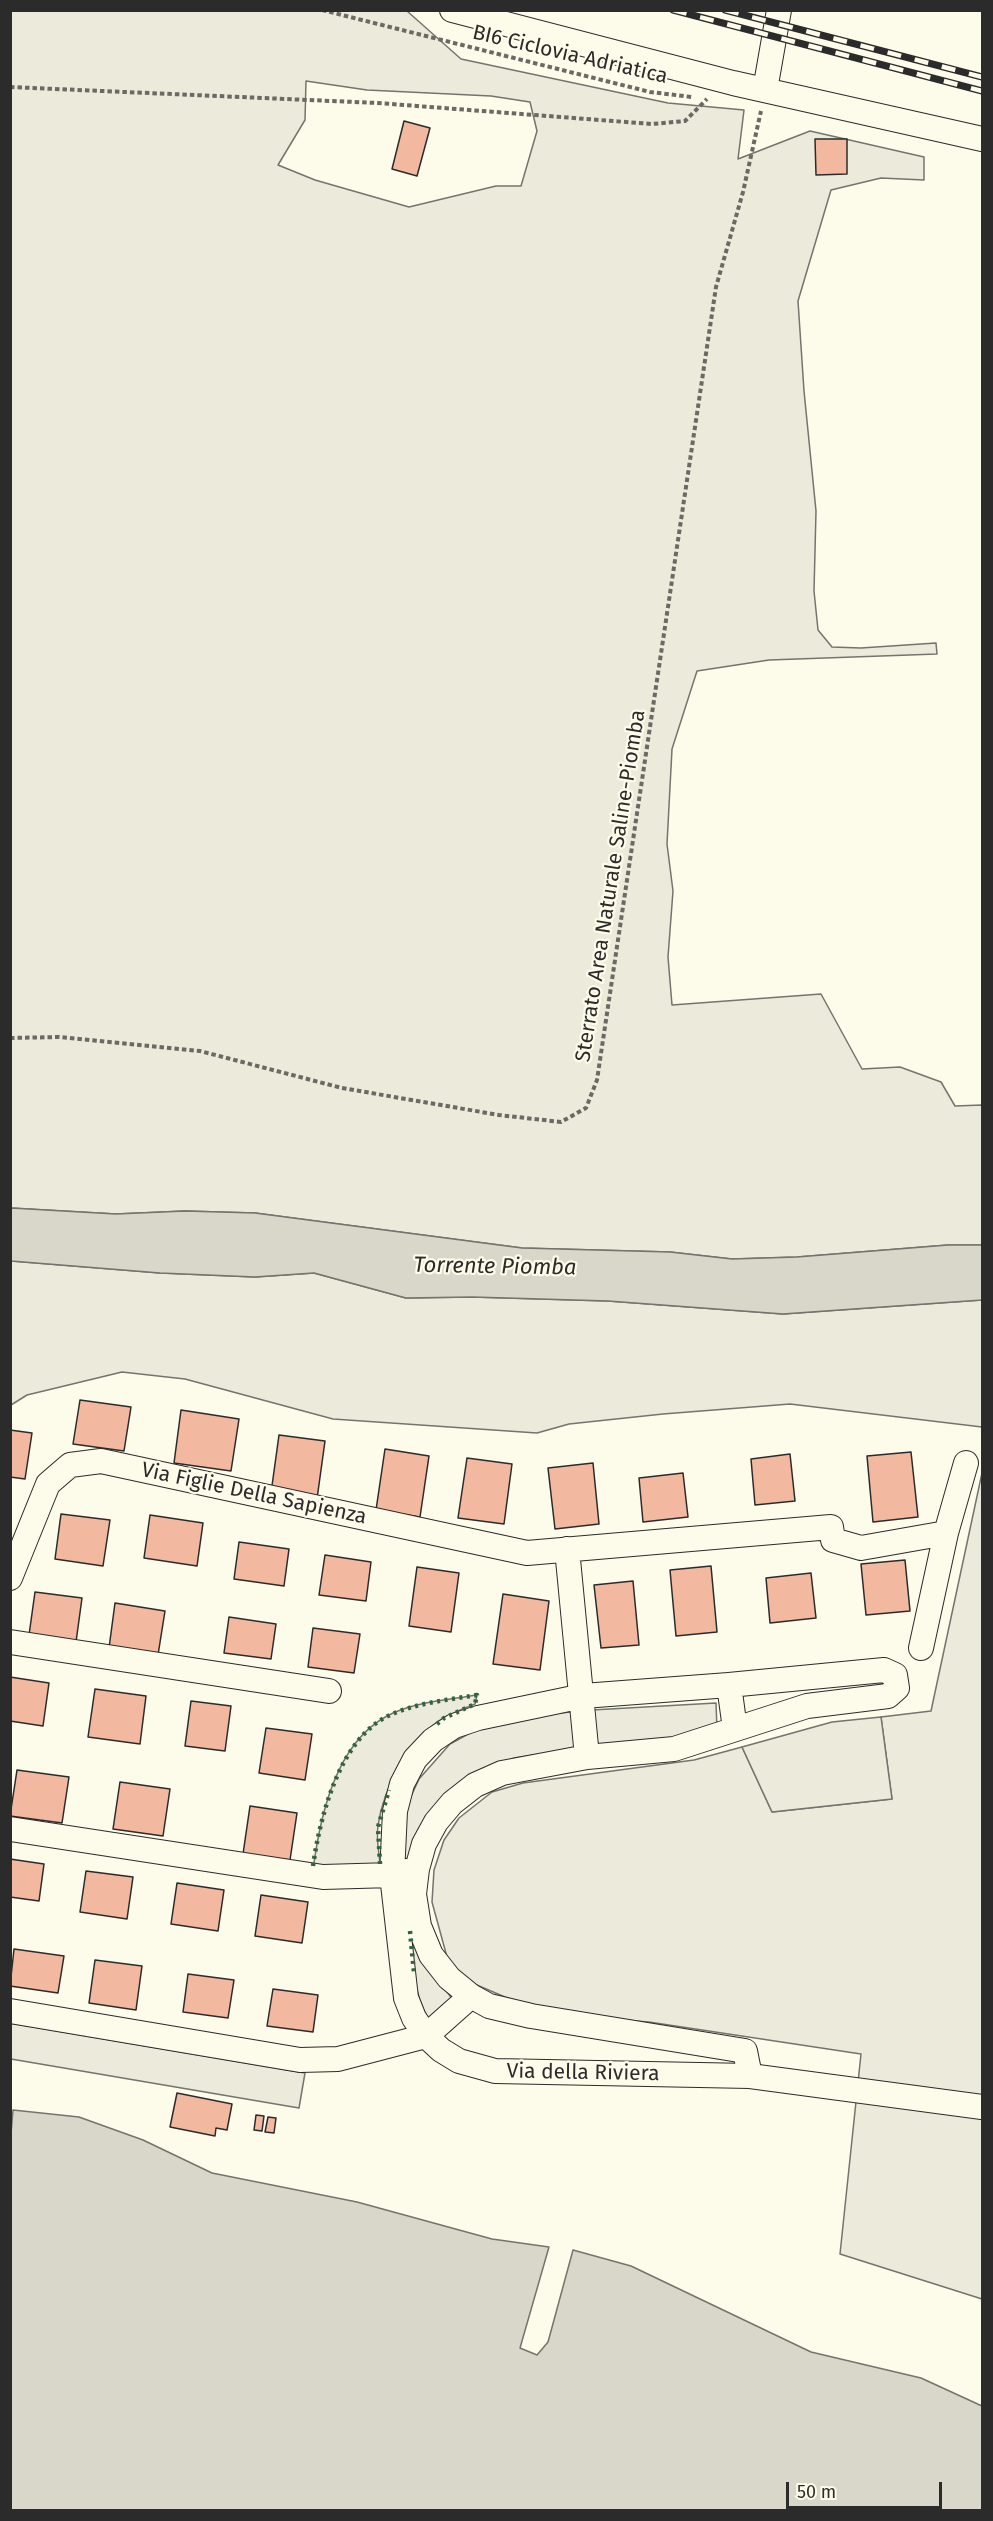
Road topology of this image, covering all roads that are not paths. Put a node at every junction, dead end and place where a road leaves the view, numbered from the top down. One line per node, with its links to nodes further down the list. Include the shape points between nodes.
1 (452, 10): 3 (street)
2 (779, 10): 3 (street)
3 (765, 90): 4 (street)
4 (982, 139)
5 (966, 1463): 6 (street)
6 (946, 1533): 7 (street, Via Figlie Della Sapienza, via 861,1548 833,1540 831,1527); 10 (street)
7 (567, 1550): 8 (street, Via Figlie Della Sapienza, via 527,1553 101,1461 70,1465 48,1484); 13 (street)
8 (10, 1578)
9 (10, 1642): 12 (street)
10 (921, 1648)
11 (729, 1685): 13 (street, Via della Riviera); 14 (street); 14 (street, Via della Riviera, via 884,1670 891,1672 897,1684 888,1696 807,1706)
12 (329, 1691)
13 (583, 1696): 15 (street); 18 (street, Via della Riviera, via 478,1718 454,1726 433,1740 415,1759 402,1784 395,1811)
14 (735, 1729): 15 (street, Via della Riviera, via 674,1749)
15 (587, 1757): 17 (street, Via della Riviera, via 502,1773 476,1785 452,1803 436,1822)
16 (10, 1829): 18 (street, via 323,1876)
17 (417, 1869): 18 (street); 19 (street, Via della Riviera, via 414,1894 419,1926 431,1955 449,1978)
18 (392, 1875): 21 (street, Via della Riviera, via 406,1998)
19 (471, 1996): 21 (street); 22 (street, Via della Riviera, via 489,2006 531,2016 745,2051)
20 (10, 2012): 21 (street, via 300,2060 338,2059)
21 (426, 2037): 22 (street, Via della Riviera, via 459,2061 495,2071)
22 (750, 2076): 23 (street, Via della Riviera)
23 (982, 2108)

